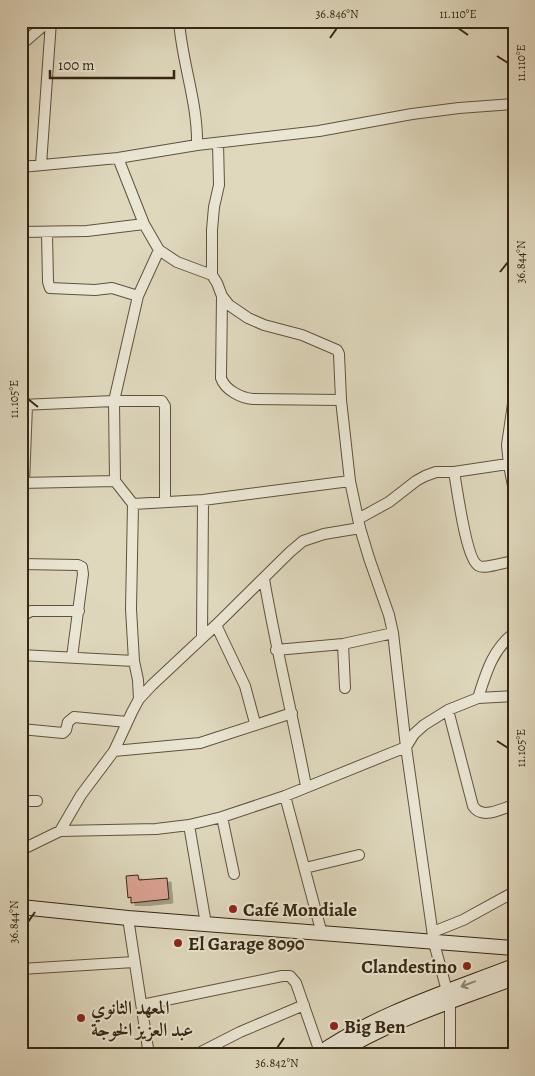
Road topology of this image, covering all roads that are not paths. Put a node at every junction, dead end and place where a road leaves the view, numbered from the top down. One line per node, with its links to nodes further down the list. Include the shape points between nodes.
1 (50, 21): 3 (street); 9 (street)
2 (180, 21): 7 (street)
3 (40, 25): 4 (street)
4 (21, 45)
5 (514, 104): 6 (street, via 422,113)
6 (218, 143): 7 (street); 15 (street, via 219,185 212,230)
7 (197, 146): 8 (street)
8 (118, 158): 9 (street); 11 (street)
9 (41, 165): 10 (street)
10 (21, 167)
11 (144, 224): 13 (street); 14 (street)
12 (21, 232): 13 (street)
13 (47, 233): 16 (street, via 50,288 112,288)
14 (159, 250): 15 (street, via 178,262); 16 (street)
15 (212, 275): 17 (street)
16 (138, 296): 20 (street)
17 (222, 296): 19 (street, via 248,318 337,350); 19 (street, via 221,378 225,386 253,399)
18 (514, 397): 22 (street, via 507,445)
19 (341, 400): 24 (street)
20 (114, 401): 21 (street); 25 (street); 29 (street, via 159,400 164,403)
21 (24, 405): 26 (street)
22 (511, 464): 23 (street); 27 (street)
23 (454, 472): 31 (street, via 436,472 416,481); 32 (street, via 461,518 475,563 485,566)
24 (350, 480): 28 (street); 31 (street)
25 (115, 481): 26 (street); 30 (street)
26 (22, 484)
27 (514, 491)
28 (203, 500): 29 (street); 40 (street)
29 (165, 502): 30 (street)
30 (134, 504): 45 (street, via 131,608)
31 (359, 523): 34 (street, via 303,541); 38 (street)
32 (514, 561)
33 (21, 564): 35 (street, via 82,567)
34 (264, 579): 36 (street); 42 (street)
35 (78, 611): 37 (street, via 26,612); 44 (street)
36 (216, 625): 40 (street); 53 (street, via 245,686)
37 (21, 626)
38 (393, 633): 41 (street); 55 (street)
39 (514, 633): 48 (street, via 493,656)
40 (202, 638): 49 (street)
41 (343, 644): 42 (street); 46 (street)
42 (276, 650): 51 (street)
43 (21, 654): 44 (street)
44 (72, 658): 45 (street)
45 (134, 661): 49 (street)
46 (345, 688)
47 (514, 696): 48 (street)
48 (478, 698): 50 (street)
49 (139, 700): 52 (street)
50 (448, 710): 55 (street, via 424,725); 61 (street, via 472,806 481,813 487,813)
51 (292, 712): 53 (street); 57 (street)
52 (127, 722): 54 (street, via 74,717 63,733); 56 (street)
53 (255, 723): 56 (street, via 200,743)
54 (21, 729)
55 (406, 747): 57 (street); 74 (street)
56 (114, 751): 64 (street, via 81,795)
57 (306, 786): 58 (street)
58 (285, 796): 62 (street); 67 (street)
59 (21, 801): 60 (street)
60 (37, 801)
61 (514, 804)
62 (222, 817): 63 (street); 68 (street)
63 (189, 825): 64 (street); 72 (street)
64 (60, 831): 65 (street)
65 (21, 850)
66 (359, 855): 67 (street)
67 (305, 868): 73 (street)
68 (234, 874)
69 (514, 892): 74 (street)
70 (21, 907): 71 (street)
71 (128, 918): 72 (street); 76 (street)
72 (206, 924): 73 (street)
73 (322, 934): 74 (street)
74 (433, 937): 75 (street); 80 (street)
75 (514, 948)
76 (134, 962): 78 (street); 81 (street)
77 (514, 966): 80 (street, one-way to 80)
78 (21, 969)
79 (514, 978): 80 (street)
80 (449, 997): 83 (street, via 399,1010); 88 (street)
81 (142, 1005): 82 (street, via 282,976 293,979); 85 (street)
82 (304, 1005): 84 (street); 86 (street)
83 (356, 1043): 84 (street); 87 (street)
84 (320, 1054)
85 (149, 1055)
86 (195, 1055)
87 (335, 1055)
88 (450, 1055)

